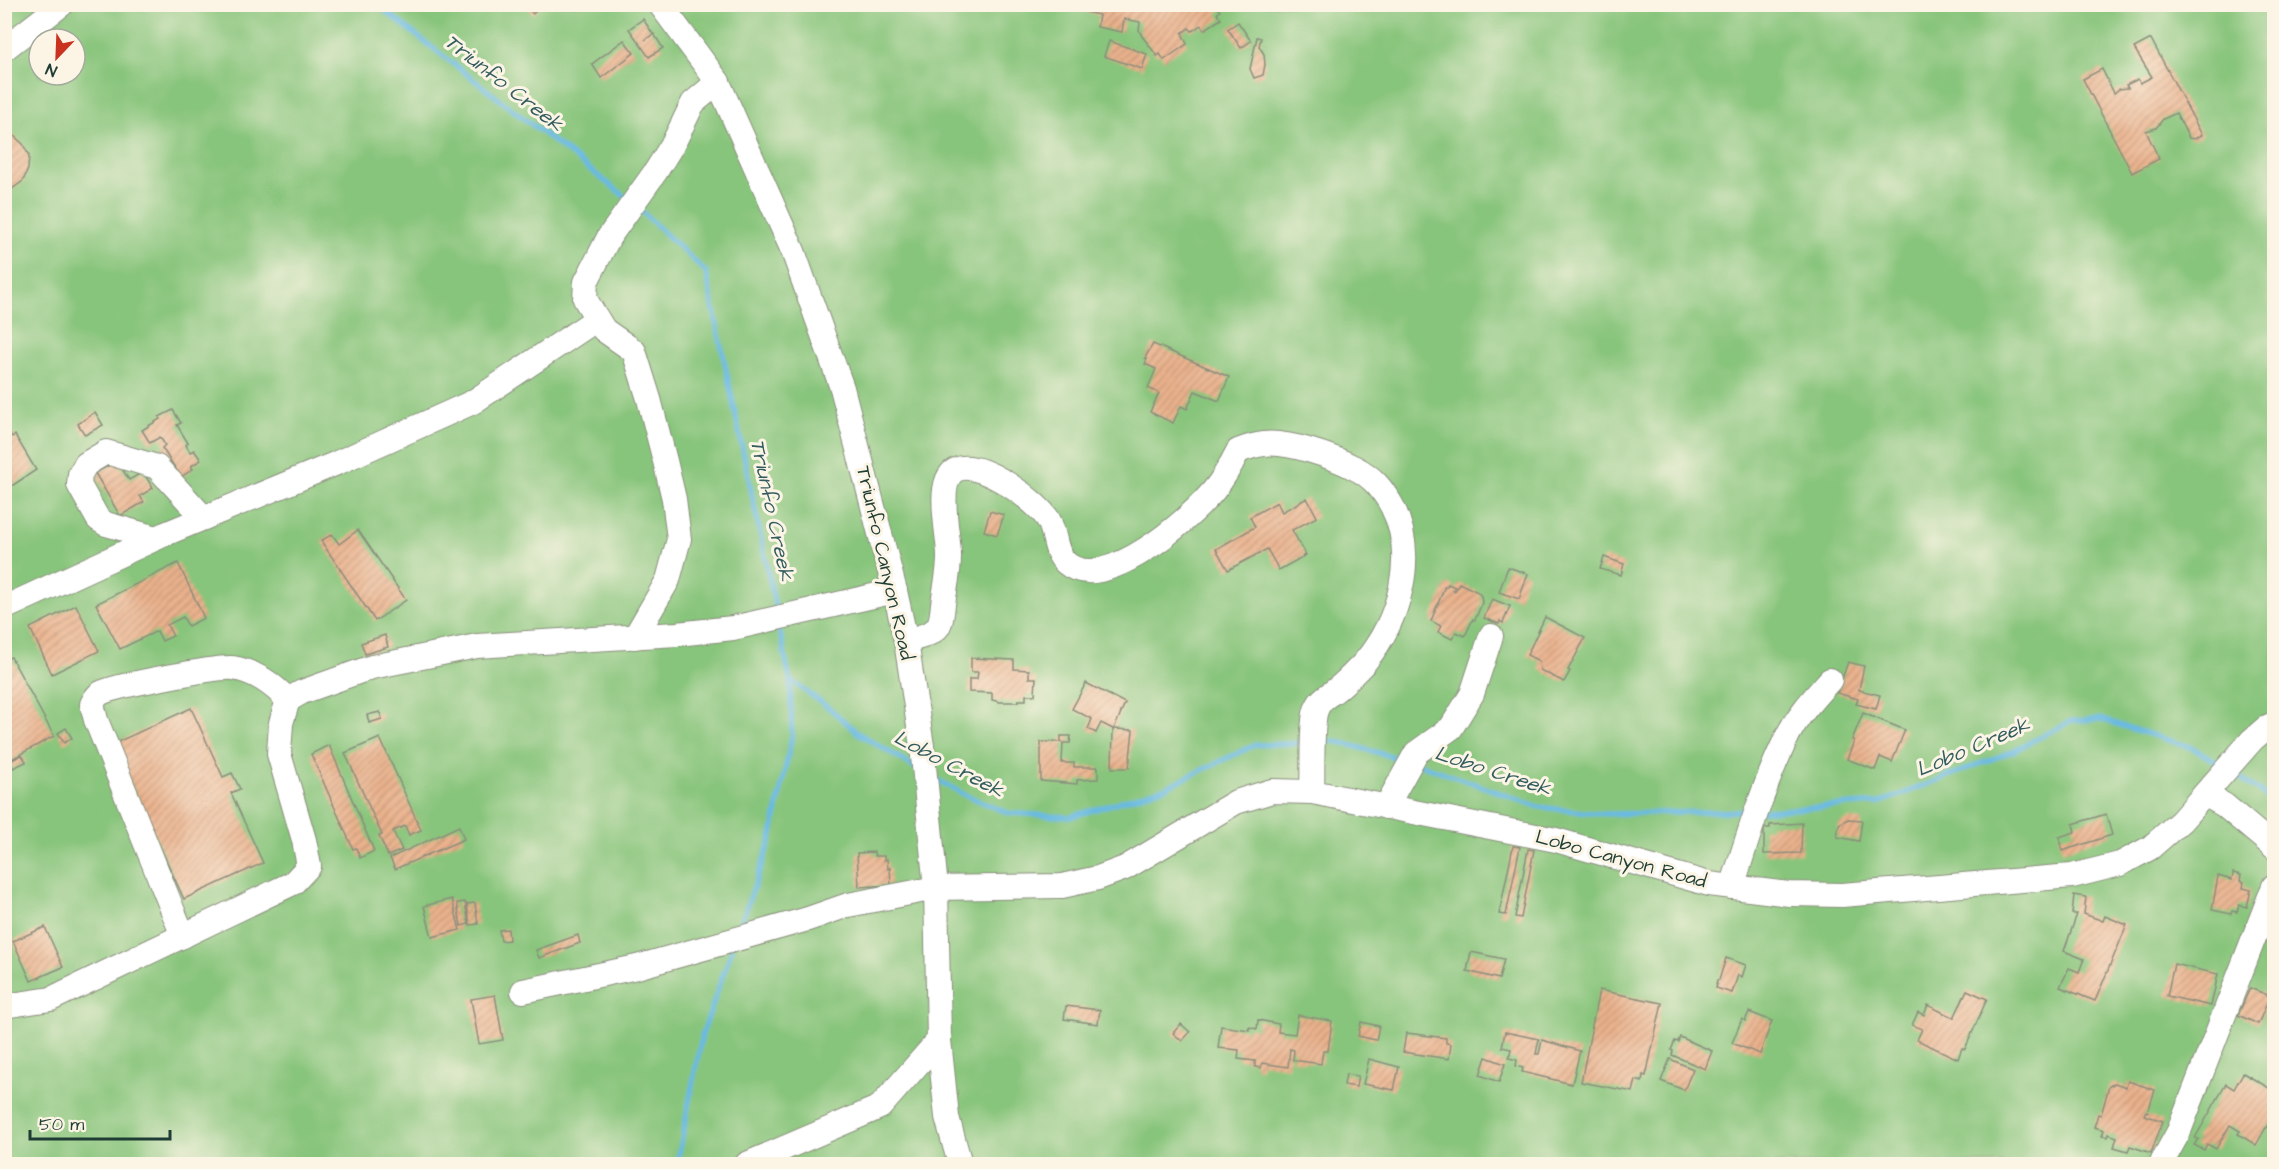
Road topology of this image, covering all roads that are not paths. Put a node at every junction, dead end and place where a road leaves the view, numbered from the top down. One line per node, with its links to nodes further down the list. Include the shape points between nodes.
1 (62, 4): 3 (street)
2 (660, 4): 4 (street, Triunfo Canyon Road)
3 (4, 49)
4 (718, 82): 5 (street, via 693,103 657,171 609,237 586,282 585,299); 8 (street, Triunfo Canyon Road, via 793,251 842,388)
5 (597, 319): 6 (street, via 473,402); 11 (street, via 604,330 634,351 665,461 679,539 668,580)
6 (204, 518): 7 (street); 7 (street, via 157,467 106,452 86,464 79,485 98,519)
7 (156, 538): 9 (street)
8 (896, 591): 11 (street, via 733,628); 12 (street, Triunfo Canyon Road)
9 (4, 608)
10 (1491, 636): 18 (street, via 1472,694 1451,728 1416,753)
11 (635, 637): 14 (street, via 477,646 372,667)
12 (906, 641): 17 (street, via 937,628 942,618 949,558 945,482 959,468 974,468 998,478 1030,501 1050,524 1056,547 1066,563 1080,570 1099,571 1128,560 1164,538 1213,492 1238,451 1265,443 1305,449 1347,463 1384,491 1400,521 1405,552 1401,592 1388,626 1365,662 1337,690 1322,698 1315,713); 22 (street, Triunfo Canyon Road, via 922,746)
13 (1830, 680): 21 (street, via 1786,738)
14 (288, 700): 23 (street, via 281,723 279,754 309,866 293,883); 23 (street, via 256,674 231,668 130,685 100,693 92,704)
15 (2274, 724): 16 (street, Lobo Canyon Road, via 2237,756)
16 (2210, 790): 19 (street); 21 (street, Lobo Canyon Road, via 2151,848 2120,864 2072,876 1842,895)
17 (1312, 792): 18 (street, Lobo Canyon Road); 22 (street, Lobo Canyon Road, via 1272,791 1236,802 1125,868 1098,878 1062,886)
18 (1386, 807): 21 (street, Lobo Canyon Road, via 1556,840 1709,884)
19 (2274, 847)
20 (2274, 886): 29 (street, via 2179,1131)
21 (1732, 887)
22 (936, 888): 24 (street, Lobo Canyon Road, via 848,905 637,967); 26 (street, Triunfo Canyon Road)
23 (183, 936): 25 (street, via 51,999)
24 (524, 990)
25 (4, 1006)
26 (939, 1040): 27 (street, via 880,1107); 28 (street, Triunfo Canyon Road, via 947,1117)
27 (747, 1164)
28 (960, 1164)
29 (2161, 1164)

